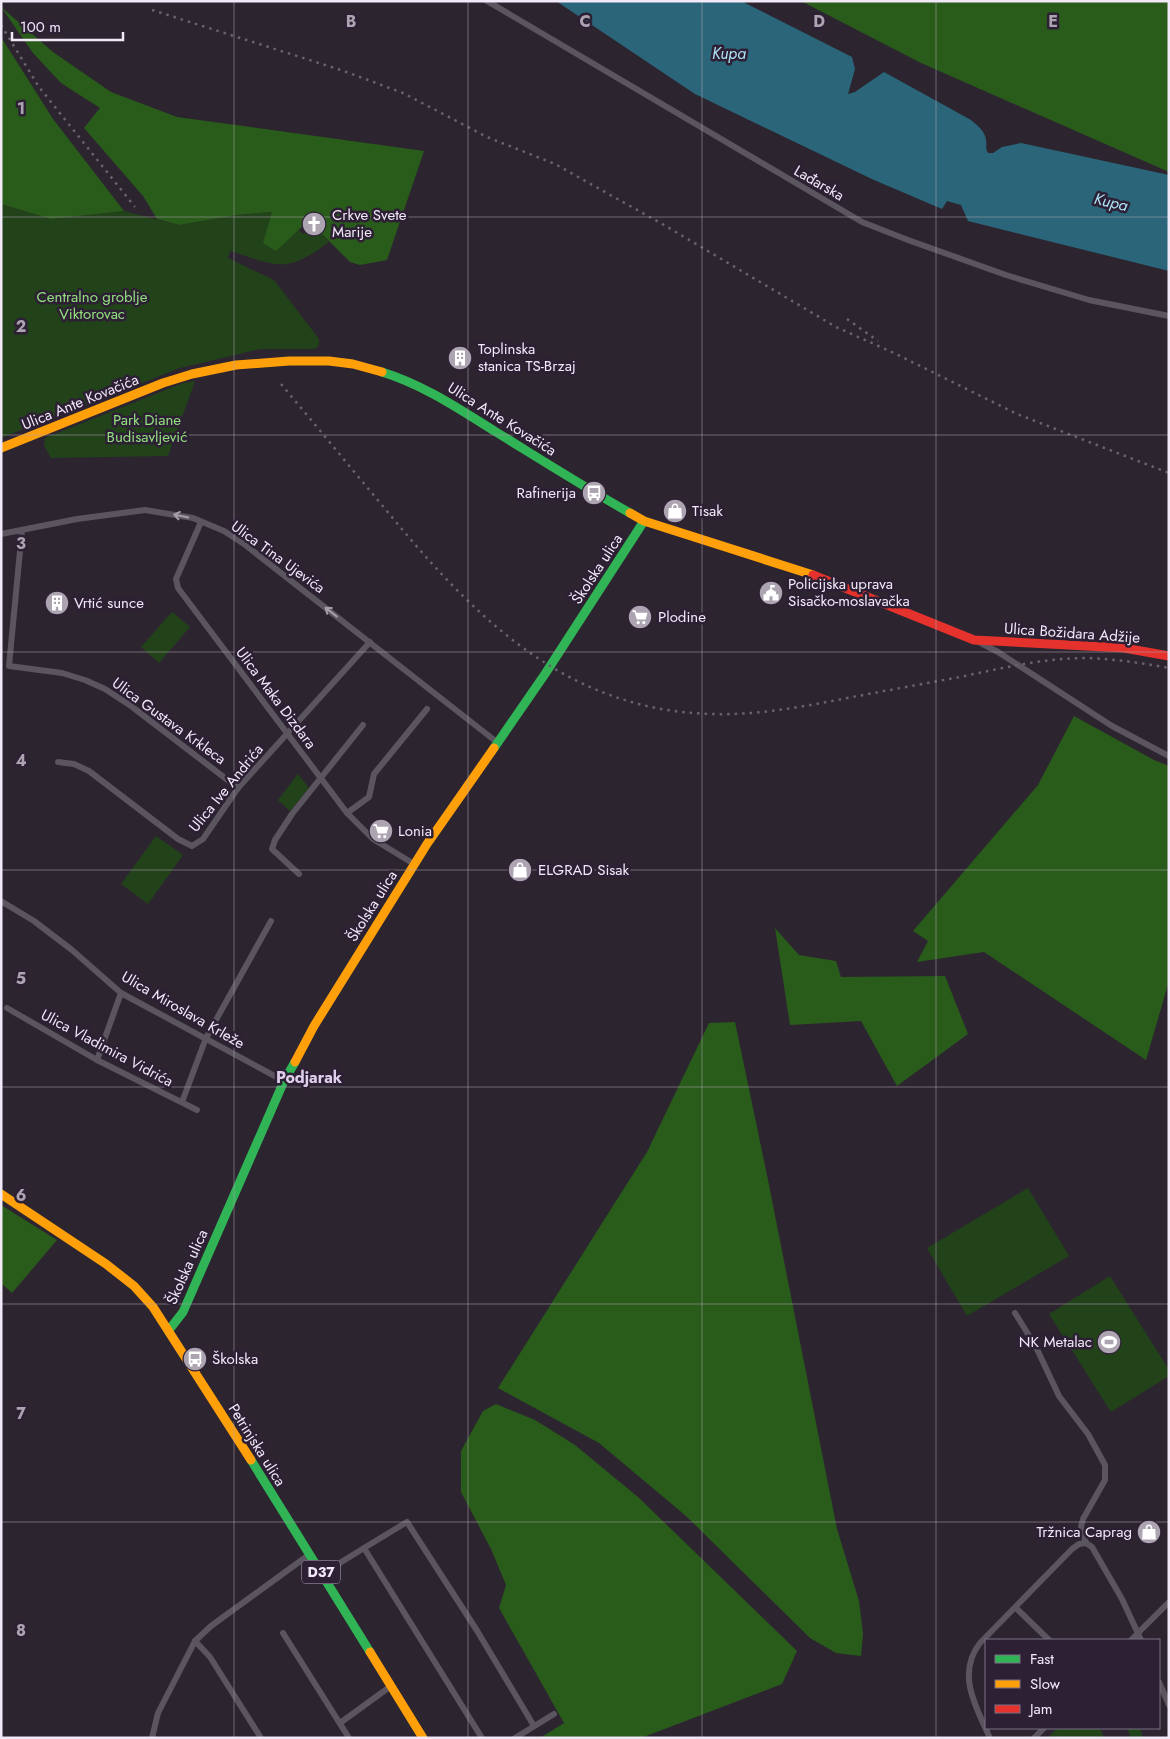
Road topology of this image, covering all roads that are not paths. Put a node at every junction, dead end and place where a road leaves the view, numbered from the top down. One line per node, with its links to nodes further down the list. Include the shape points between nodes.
1 (487, 1): 2 (street, Lađarska, via 862,222 1015,278 1089,300)
2 (1169, 316)
3 (1, 448): 4 (main road, Ulica Ante Kovačića, via 192,374 236,365 328,361 378,370 420,386)
4 (644, 521): 8 (main road, Ulica Ante Kovačića, via 813,575); 14 (main road, Školska ulica)
5 (201, 522): 6 (street, Ulica Tina Ujevića, one-way to 6, via 145,510); 9 (street, Ulica Tina Ujevića, one-way to 5, via 244,544); 13 (street, Ulica Maka Dizdara, via 176,584)
6 (22, 530): 7 (street, Ulica Tina Ujevića); 18 (street, Ulica Gustava Krkleca, via 9,666 62,673 105,689)
7 (1, 534)
8 (974, 640): 10 (main road, Ulica Božidara Adžije, via 1124,648); 15 (street, via 998,652 1112,726)
9 (370, 642): 13 (street, Ulica Ive Andrića); 14 (street, Ulica Tina Ujevića)
10 (1169, 656)
11 (427, 709): 19 (street, via 374,774 369,797)
12 (363, 725): 17 (street)
13 (287, 734): 17 (street, Ulica Maka Dizdara); 18 (street, Ulica Ive Andrića)
14 (498, 743): 20 (main road, Školska ulica)
15 (1169, 756)
16 (58, 762): 18 (street, Ulica Ive Andrića, via 74,764 89,771 178,839 192,846 203,839)
17 (321, 779): 19 (street, Ulica Maka Dizdara); 21 (street, via 292,814 272,849)
18 (238, 788)
19 (348, 813): 20 (street, Ulica Maka Dizdara, via 373,839)
20 (414, 864): 28 (main road, Školska ulica)
21 (299, 874)
22 (1, 901): 24 (street, Ulica Miroslava Krleže, via 34,921)
23 (271, 921): 26 (street)
24 (122, 992): 26 (street, Ulica Miroslava Krleže); 27 (street)
25 (7, 1008): 27 (street, Ulica Vladimira Vidrića)
26 (206, 1038): 28 (street, Ulica Miroslava Krleže); 29 (street)
27 (98, 1060): 29 (street, Ulica Vladimira Vidrića)
28 (284, 1081): 33 (main road, Školska ulica, via 183,1312)
29 (182, 1102): 30 (street, Ulica Vladimira Vidrića)
30 (196, 1110)
31 (1, 1194): 33 (main road, D37, via 122,1276 140,1292)
32 (1016, 1313): 34 (street, via 1059,1396 1088,1434 1105,1465 1105,1480 1081,1527)
33 (169, 1330): 36 (main road, Petrinjska ulica / D37)
34 (1086, 1543): 39 (street, via 1076,1546); 41 (street, via 1092,1547 1118,1592)
35 (364, 1548): 37 (street); 51 (street, via 407,1522); 58 (street)
36 (310, 1554): 37 (main road, Petrinjska ulica / D37); 45 (street)
37 (322, 1574): 47 (main road, Petrinjska ulica / D37)
38 (1169, 1602): 41 (street)
39 (1016, 1608): 42 (street); 52 (street, via 980,1643 970,1663 971,1693)
40 (283, 1633): 50 (street)
41 (1138, 1633): 43 (street); 44 (street)
42 (1048, 1639)
43 (1132, 1639)
44 (1141, 1639)
45 (195, 1641): 54 (street, via 158,1713); 55 (street, via 210,1657)
46 (1160, 1684): 48 (street)
47 (391, 1686): 50 (street); 57 (main road, Petrinjska ulica / D37)
48 (1169, 1705)
49 (554, 1714): 51 (street)
50 (340, 1723): 56 (street)
51 (534, 1726): 59 (street)
52 (985, 1726)
53 (1043, 1729): 60 (street)
54 (152, 1738)
55 (261, 1738)
56 (348, 1738)
57 (423, 1738)
58 (482, 1738)
59 (515, 1738)
60 (1034, 1738)

